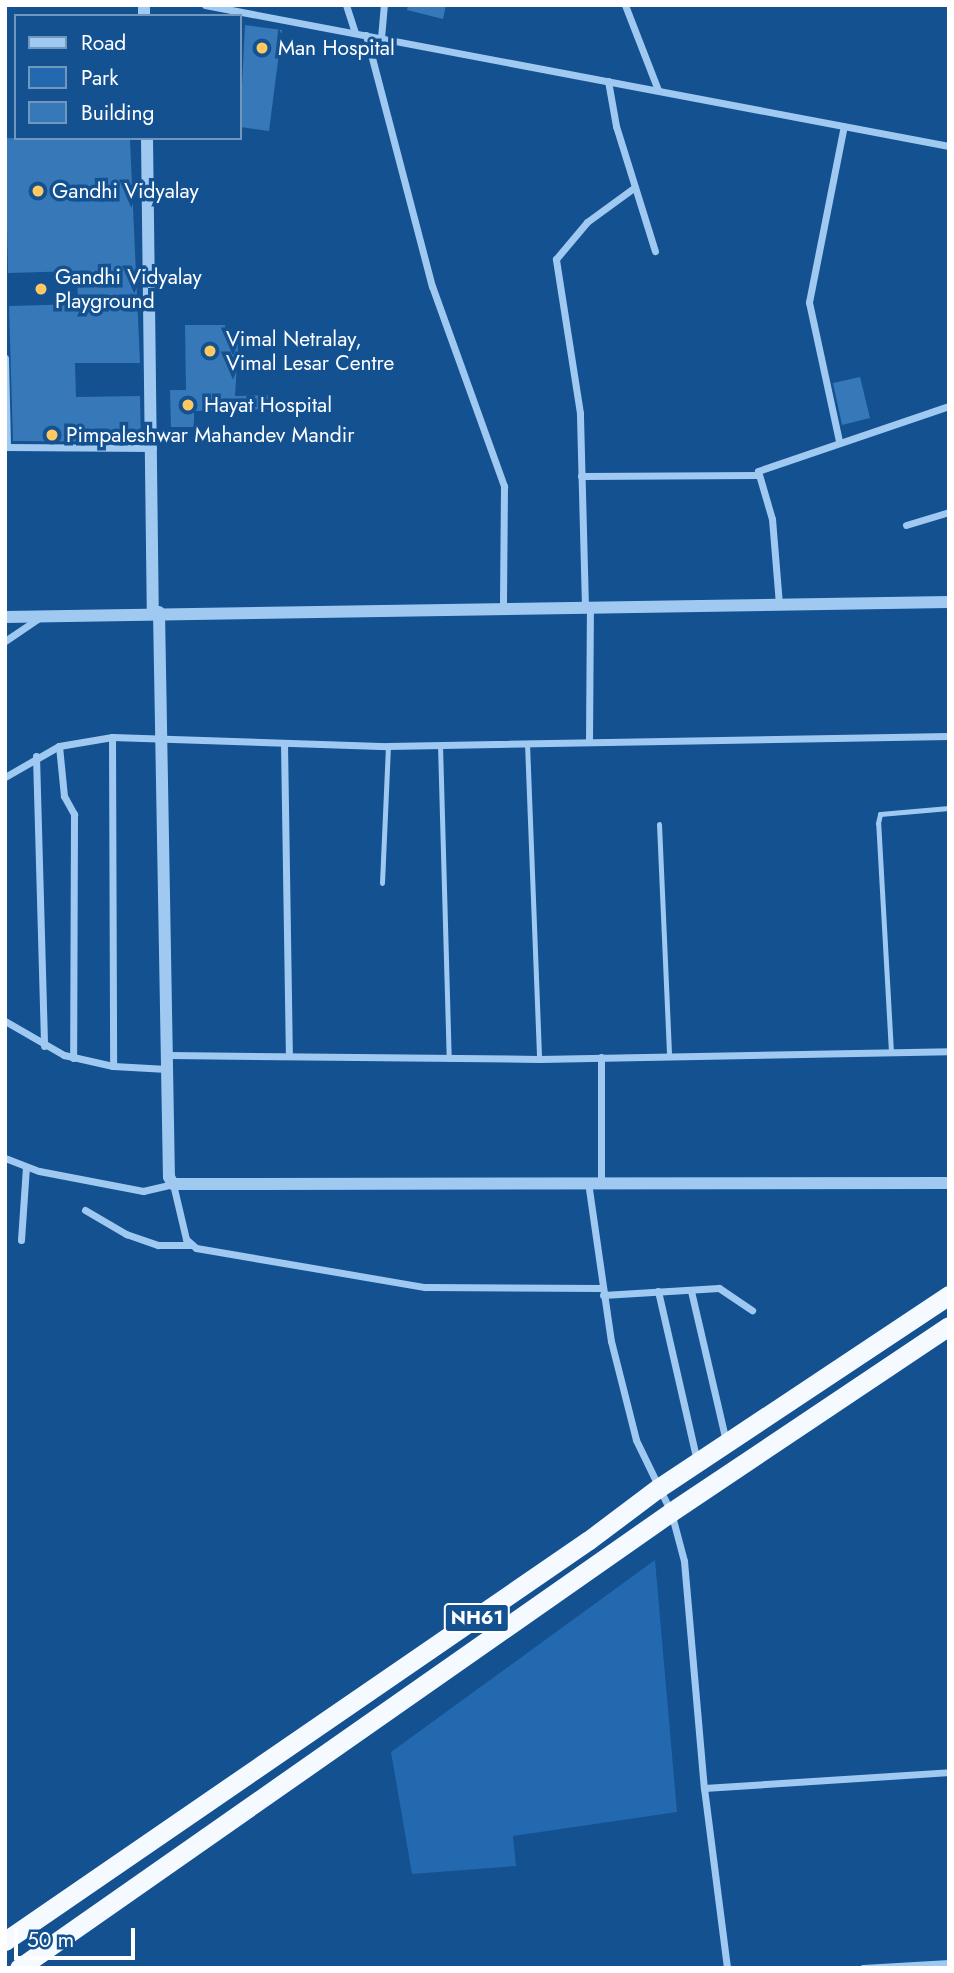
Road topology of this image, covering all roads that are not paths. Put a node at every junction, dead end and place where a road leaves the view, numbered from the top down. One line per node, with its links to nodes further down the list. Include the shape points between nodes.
1 (205, 5): 5 (street)
2 (346, 5): 5 (street)
3 (384, 5): 7 (street)
4 (625, 5): 9 (street)
5 (355, 33): 6 (street)
6 (366, 35): 7 (street); 28 (street, via 432,286 504,486)
7 (381, 38): 8 (street)
8 (608, 81): 9 (street); 13 (street)
9 (658, 90): 10 (street)
10 (844, 126): 12 (street); 18 (street, via 808,302)
11 (147, 140): 20 (street)
12 (949, 146)
13 (635, 187): 14 (street); 22 (street, via 587,222 556,259 580,413)
14 (654, 251)
15 (5, 358): 16 (street)
16 (6, 386): 19 (street)
17 (949, 406): 18 (street)
18 (839, 441): 21 (street, via 761,468)
19 (6, 447): 20 (street)
20 (154, 448): 29 (street)
21 (757, 475): 22 (street); 26 (street, via 772,519)
22 (581, 476): 27 (street)
23 (949, 512): 24 (street)
24 (906, 525)
25 (949, 602): 26 (street)
26 (779, 604): 27 (street)
27 (587, 607): 28 (street); 36 (street)
28 (503, 608): 29 (street)
29 (156, 612): 30 (street); 35 (street)
30 (41, 616): 31 (street); 32 (street)
31 (5, 617)
32 (5, 641)
33 (949, 736): 36 (street)
34 (112, 737): 35 (street); 40 (street); 58 (street)
35 (161, 739): 37 (street); 51 (street)
36 (589, 742): 38 (street)
37 (284, 743): 41 (street); 53 (street)
38 (527, 743): 39 (street); 57 (lane)
39 (440, 745): 41 (street); 56 (lane)
40 (59, 746): 42 (street); 55 (street, via 64,796 74,814)
41 (388, 746): 46 (lane)
42 (36, 757): 43 (street); 48 (street)
43 (5, 777)
44 (949, 808): 50 (lane, via 880,814)
45 (659, 824): 52 (lane)
46 (382, 883)
47 (5, 1021): 48 (street)
48 (44, 1046): 55 (street)
49 (949, 1051): 50 (street)
50 (891, 1052): 52 (street)
51 (168, 1055): 53 (street); 59 (street)
52 (669, 1055): 54 (street)
53 (289, 1056): 56 (street)
54 (601, 1056): 57 (street); 62 (street)
55 (73, 1058): 58 (street)
56 (449, 1059): 57 (street)
57 (539, 1059)
58 (113, 1066): 59 (street)
59 (167, 1069): 64 (street, via 169,1177)
60 (5, 1158): 61 (street)
61 (26, 1167): 64 (street, via 143,1191); 66 (street)
62 (595, 1183): 63 (street); 64 (street); 69 (street)
63 (949, 1183)
64 (173, 1184): 67 (street)
65 (85, 1210): 67 (street, via 148,1241)
66 (22, 1240)
67 (190, 1245): 69 (street, via 425,1287)
68 (658, 1291): 69 (street); 70 (street); 75 (street)
69 (602, 1292): 76 (street, via 636,1440)
70 (691, 1292): 72 (street, via 724,1289); 74 (street)
71 (949, 1295): 74 (highway, NH61)
72 (752, 1310)
73 (949, 1326): 77 (highway, NH61)
74 (726, 1443): 75 (highway, NH61)
75 (697, 1462): 76 (highway, NH61)
76 (657, 1489): 77 (street); 80 (highway, NH61)
77 (671, 1512): 79 (street, via 684,1561); 82 (highway, NH61)
78 (949, 1772): 79 (street)
79 (704, 1788): 83 (street)
80 (5, 1941)
81 (949, 1963): 84 (street)
82 (19, 1968)
83 (727, 1968)
84 (863, 1968)

